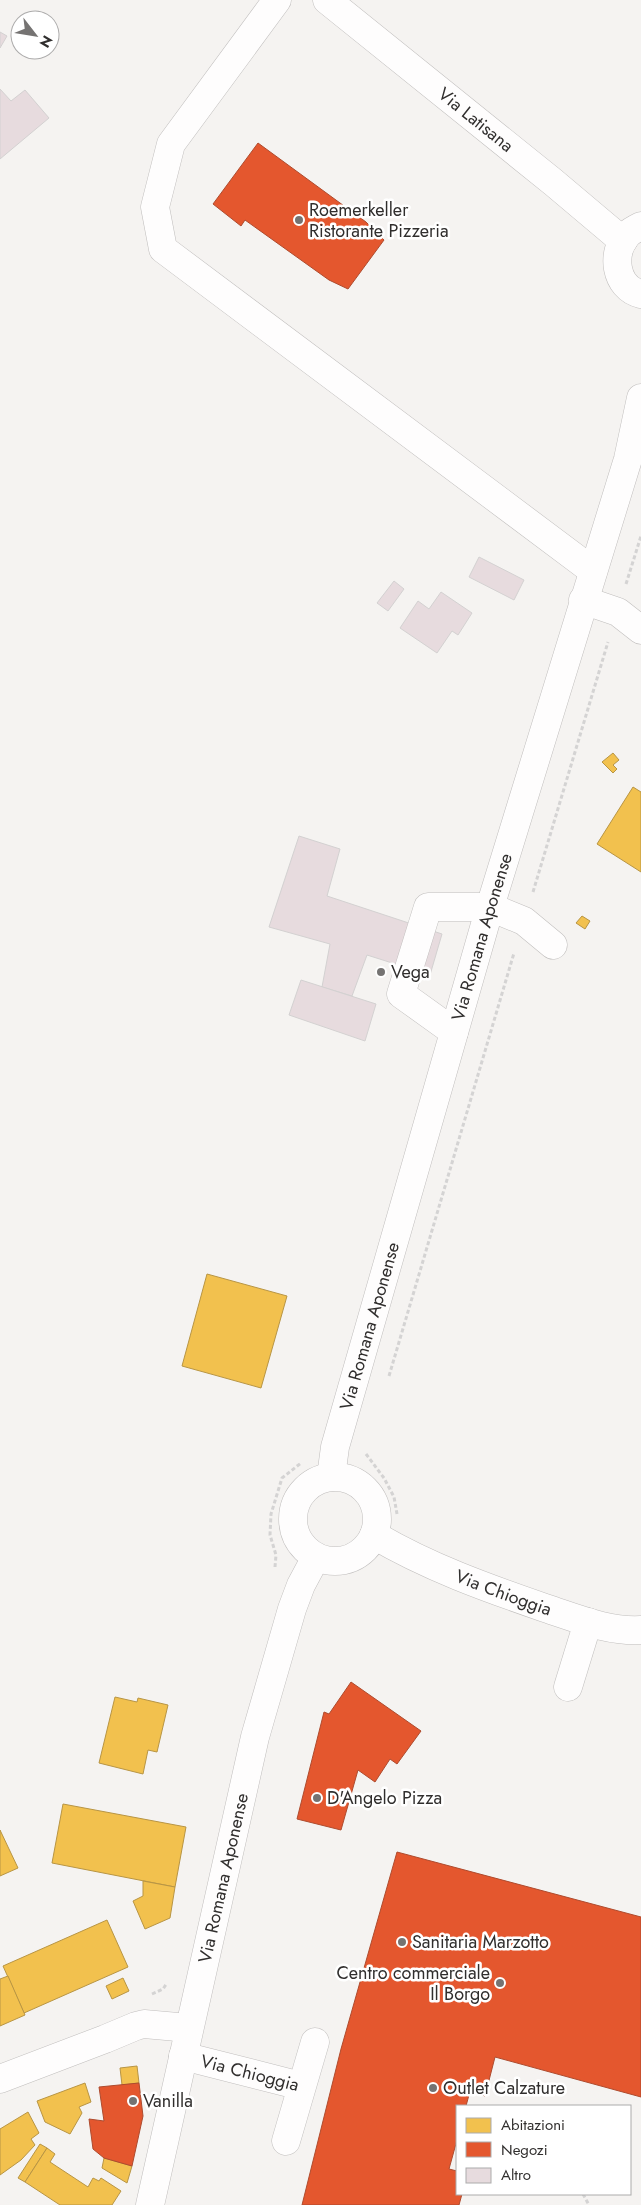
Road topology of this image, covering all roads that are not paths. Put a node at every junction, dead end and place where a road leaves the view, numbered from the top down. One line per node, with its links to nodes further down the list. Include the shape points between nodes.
1 (277, 0): 6 (street, via 171,144 155,207 164,249)
2 (327, 0): 3 (street, Via Latisana, via 553,182)
3 (632, 233): 4 (street, via 616,258 618,273 626,285)
4 (641, 294)
5 (641, 398): 6 (street, Via Romana Aponense, via 628,459)
6 (593, 571): 7 (street, Via Romana Aponense)
7 (583, 600): 8 (street, via 618,612); 9 (street, Via Romana Aponense)
8 (641, 630)
9 (490, 907): 10 (street, via 524,921); 11 (street, Via Romana Aponense); 11 (street, via 428,907 400,994)
10 (553, 945)
11 (454, 1032): 12 (street, Via Romana Aponense, via 335,1447)
12 (331, 1477): 13 (street, via 346,1478 369,1494 376,1507 378,1522); 14 (street, via 310,1486 294,1511 294,1527 299,1541)
13 (374, 1535): 14 (street, via 367,1547 343,1561); 15 (street, Via Chioggia, via 417,1559)
14 (316, 1557): 18 (street, Via Romana Aponense, via 292,1609 254,1737)
15 (588, 1622): 16 (street, Via Chioggia); 17 (street)
16 (641, 1630)
17 (568, 1688)
18 (189, 2028): 20 (street, Via Romana Aponense); 21 (street, via 136,2026)
19 (315, 2042): 22 (street, Via Chioggia)
20 (183, 2056): 22 (street, Via Chioggia); 24 (street, Via Romana Aponense)
21 (0, 2079)
22 (301, 2086): 23 (street)
23 (286, 2141)
24 (150, 2205)

